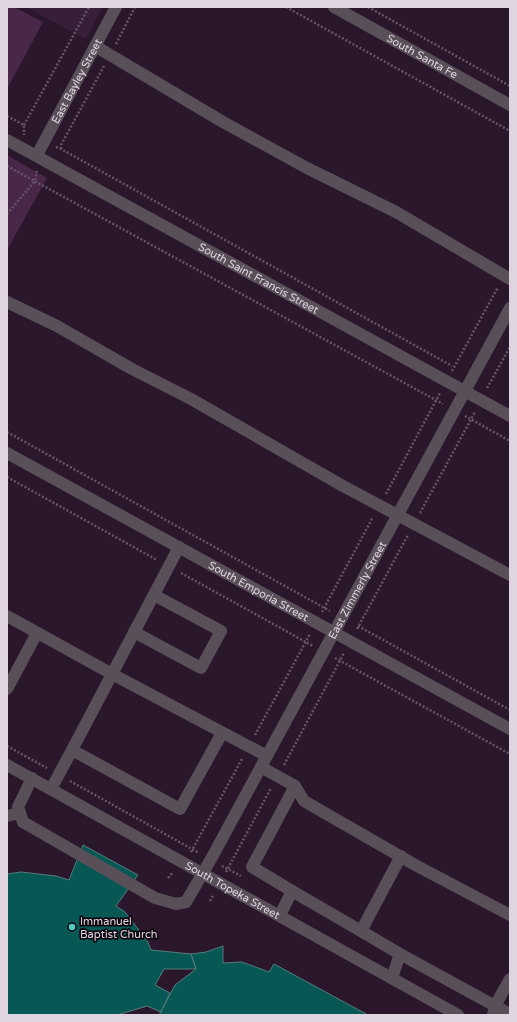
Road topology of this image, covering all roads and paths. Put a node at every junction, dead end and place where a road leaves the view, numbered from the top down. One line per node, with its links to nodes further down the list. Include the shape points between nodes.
1 (89, 7): 12 (path)
2 (116, 7): 7 (street, East Bayley Street)
3 (135, 7): 8 (path)
4 (286, 7): 13 (path)
5 (334, 7): 10 (street, South Santa Fe)
6 (368, 7): 9 (path)
7 (95, 46): 8 (street); 15 (street, East Bayley Street)
8 (110, 55): 16 (path); 21 (street, via 223,122 396,212)
9 (510, 86)
10 (510, 105)
11 (7, 116): 12 (path)
12 (24, 125): 15 (path, via 24,137)
13 (510, 131)
14 (7, 140): 17 (street, South Saint Francis Street)
15 (44, 143): 16 (path); 17 (street, East Bayley Street)
16 (61, 148): 25 (path)
17 (37, 155): 19 (path); 27 (street, South Saint Francis Street)
18 (7, 166): 19 (path)
19 (35, 182): 20 (path); 31 (path)
20 (7, 214)
21 (507, 278): 25 (path)
22 (7, 302): 40 (street, via 57,326 191,399)
23 (510, 308): 26 (street, East Zimmerly Street)
24 (510, 346): 28 (path)
25 (454, 368): 26 (path); 27 (path)
26 (472, 378): 28 (path); 29 (street, East Zimmerly Street)
27 (447, 380): 29 (street, South Saint Francis Street); 31 (path)
28 (488, 387): 30 (path); 32 (path)
29 (465, 390): 32 (street, South Saint Francis Street); 33 (street, East Zimmerly Street)
30 (494, 390)
31 (436, 400): 33 (path); 40 (path)
32 (481, 400): 34 (street, South Saint Francis Street); 35 (path)
33 (454, 410): 35 (path); 41 (street, East Zimmerly Street)
34 (510, 416)
35 (470, 419): 37 (path); 42 (path)
36 (7, 432): 47 (path)
37 (510, 441)
38 (7, 453): 43 (street, South Emporia Street)
39 (7, 477): 44 (path)
40 (379, 505): 41 (street); 47 (path)
41 (398, 515): 42 (street); 49 (street, East Zimmerly Street)
42 (414, 524): 45 (street); 51 (path)
43 (179, 547): 44 (street); 50 (street, South Emporia Street)
44 (169, 566): 46 (street); 55 (path)
45 (510, 574)
46 (154, 595): 52 (street); 52 (street, via 221,631 201,668)
47 (324, 608): 49 (path); 50 (path)
48 (7, 616): 53 (street)
49 (342, 618): 51 (path); 54 (street, East Zimmerly Street)
50 (316, 623): 54 (street, South Emporia Street); 55 (path)
51 (358, 627): 56 (path); 61 (path)
52 (134, 632): 59 (street)
53 (37, 633): 59 (street); 60 (street)
54 (334, 633): 56 (street, South Emporia Street); 57 (street, East Zimmerly Street)
55 (306, 642): 57 (path); 64 (path)
56 (350, 642): 58 (path); 62 (street, South Emporia Street)
57 (324, 652): 58 (path); 67 (street, East Zimmerly Street)
58 (340, 661): 66 (path); 69 (path)
59 (112, 674): 63 (street); 65 (street)
60 (7, 689)
61 (510, 710)
62 (510, 729)
63 (222, 733): 64 (street); 65 (street, via 180,809)
64 (249, 747): 67 (street); 76 (path, via 193,850)
65 (72, 750): 72 (street)
66 (510, 754)
67 (264, 761): 69 (street); 77 (street, East Zimmerly Street)
68 (7, 765): 70 (street, South Topeka Street)
69 (278, 776): 71 (street); 79 (path)
70 (32, 778): 72 (street, South Topeka Street); 73 (street, via 18,807)
71 (295, 786): 75 (street, via 304,801); 80 (street, via 252,867)
72 (51, 789): 76 (street, South Topeka Street)
73 (20, 813): 74 (street); 77 (street, East Zimmerly Street, via 24,822 155,898 176,904 186,902)
74 (7, 816)
75 (401, 856): 83 (street); 84 (street)
76 (183, 861): 77 (street, South Topeka Street); 78 (path)
77 (204, 873): 79 (street, South Topeka Street)
78 (168, 878)
79 (220, 882): 81 (path); 82 (street, South Topeka Street)
80 (292, 891): 82 (street); 84 (street)
81 (210, 901)
82 (280, 915): 86 (street, South Topeka Street)
83 (510, 915)
84 (361, 931): 85 (street)
85 (400, 954): 86 (street); 88 (street)
86 (392, 978): 90 (street, South Topeka Street)
87 (510, 979): 88 (street)
88 (494, 1010): 89 (street)
89 (510, 1014)
90 (458, 1015)

